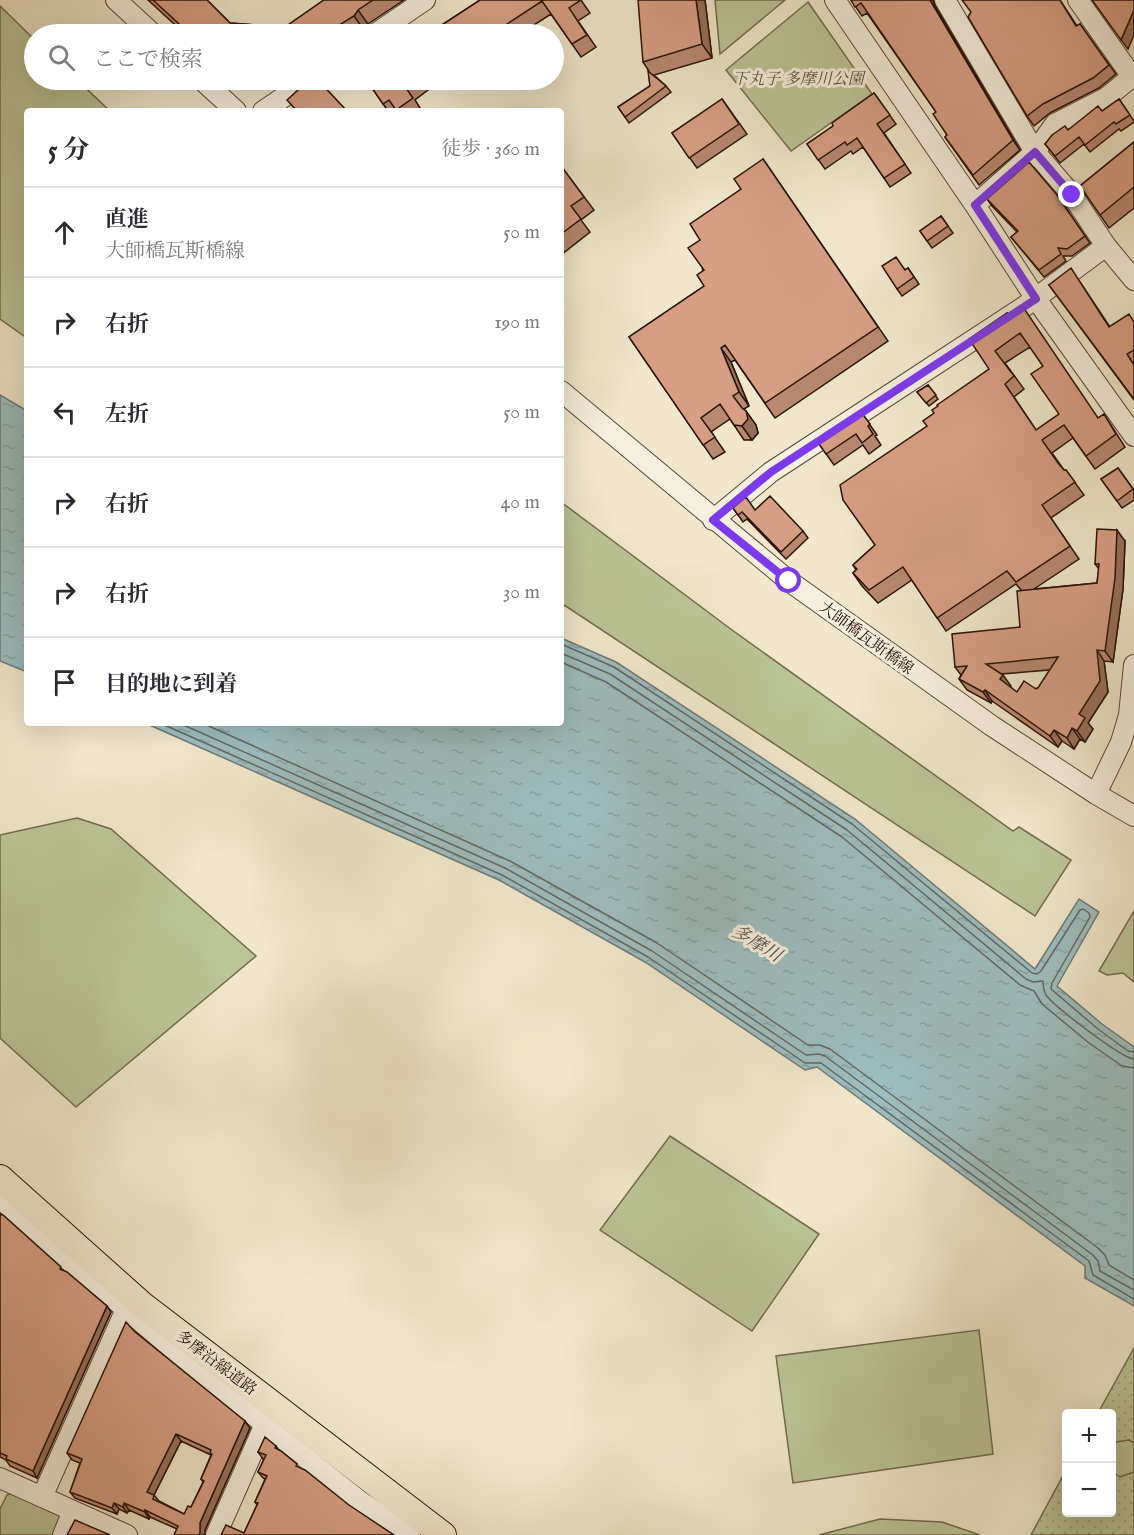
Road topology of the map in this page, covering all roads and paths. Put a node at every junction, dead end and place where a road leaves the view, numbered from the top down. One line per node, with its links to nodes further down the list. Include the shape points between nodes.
1 (116, 0): 6 (street)
2 (425, 0): 7 (street)
3 (835, 0): 16 (street)
4 (945, 0): 13 (street)
5 (1078, 0): 8 (street)
6 (142, 24)
7 (390, 24)
8 (1133, 76): 13 (street, via 1106,98 1055,124)
9 (213, 90): 11 (street)
10 (294, 90): 12 (street)
11 (233, 108)
12 (267, 108)
13 (1035, 152): 15 (street); 16 (street)
14 (1090, 180): 15 (street)
15 (1072, 195): 17 (street)
16 (975, 205): 19 (street)
17 (1106, 246): 18 (street); 19 (street)
18 (1134, 280)
19 (1036, 299): 21 (street); 22 (street, via 771,472)
20 (564, 395): 22 (street, 大師橋瓦斯橋線)
21 (1134, 436)
22 (713, 520): 24 (street, 大師橋瓦斯橋線, via 868,638)
23 (1134, 665): 24 (street, via 1129,714 1121,742)
24 (1096, 794): 25 (street, 大師橋瓦斯橋線)
25 (1134, 816)
26 (1, 1194): 27 (street, via 29,1227); 36 (main road, 多摩沿線道路)
27 (126, 1309): 28 (street); 30 (street)
28 (265, 1424): 34 (street); 35 (street)
29 (2, 1484): 30 (street)
30 (42, 1497): 31 (street)
31 (73, 1511): 32 (street); 33 (street)
32 (63, 1535)
33 (127, 1535)
34 (216, 1535)
35 (409, 1535)
36 (443, 1535)

